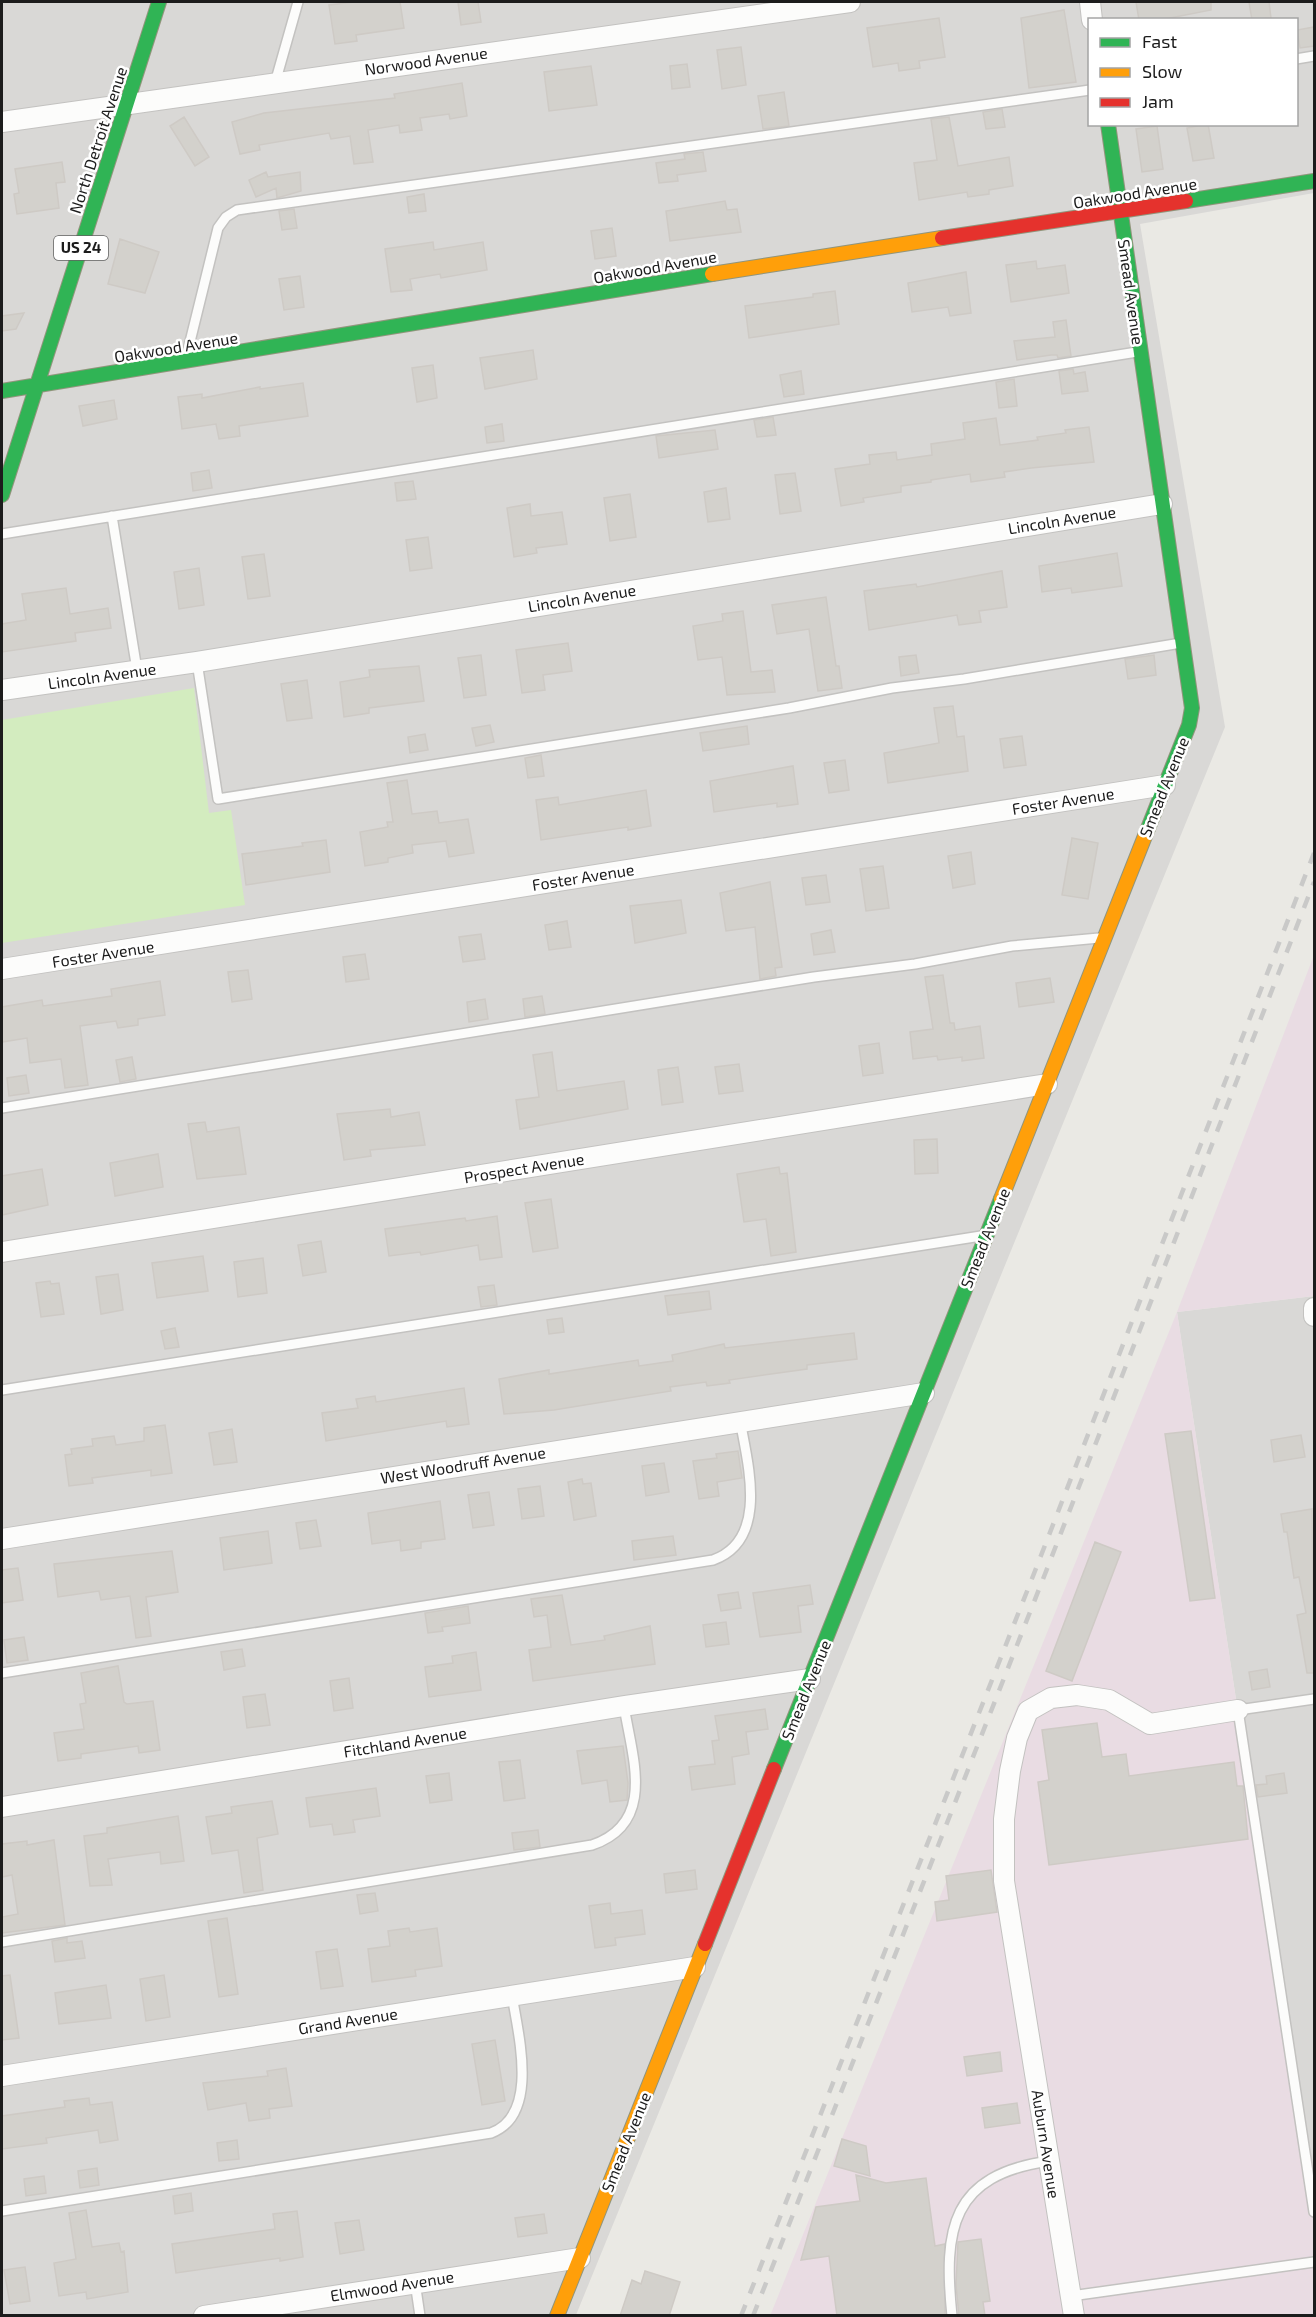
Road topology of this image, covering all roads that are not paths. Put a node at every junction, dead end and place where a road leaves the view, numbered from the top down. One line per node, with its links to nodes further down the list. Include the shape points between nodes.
1 (159, 2): 10 (street, North Detroit Avenue / US 24)
2 (298, 2): 8 (lane)
3 (850, 2): 8 (street, Norwood Avenue)
4 (1090, 2): 5 (street)
5 (1092, 18)
6 (1314, 56): 7 (lane)
7 (1298, 59)
8 (275, 83): 10 (street, Norwood Avenue)
9 (1088, 90): 16 (lane, via 237,210 218,228)
10 (127, 104): 11 (street, Norwood Avenue); 17 (street, North Detroit Avenue / US 24)
11 (2, 122)
12 (1108, 126): 14 (street, Smead Avenue)
13 (1314, 181): 14 (street, Oakwood Avenue)
14 (1120, 213): 15 (street, Smead Avenue); 16 (street, Oakwood Avenue, via 804,259)
15 (1139, 352): 20 (street, Smead Avenue); 21 (lane)
16 (185, 363): 17 (street, Oakwood Avenue)
17 (37, 386): 18 (street, Oakwood Avenue); 19 (street, North Detroit Avenue / US 24)
18 (2, 391)
19 (2, 495)
20 (1162, 504): 23 (street, Smead Avenue); 24 (street, Lincoln Avenue)
21 (112, 516): 22 (lane); 25 (lane)
22 (2, 534)
23 (1181, 643): 24 (lane, via 218,799); 27 (street, Smead Avenue, via 1192,708)
24 (198, 662): 25 (street, Lincoln Avenue)
25 (137, 670): 26 (street, Lincoln Avenue)
26 (2, 690)
27 (1165, 785): 28 (street, Smead Avenue); 29 (street, Foster Avenue)
28 (1104, 938): 30 (street, Smead Avenue); 31 (lane, via 965,953)
29 (2, 969)
30 (1047, 1084): 32 (street, Smead Avenue); 33 (street, Prospect Avenue)
31 (2, 1108)
32 (986, 1235): 34 (lane); 35 (street, Smead Avenue)
33 (2, 1252)
34 (2, 1390)
35 (924, 1393): 36 (street, West Woodruff Avenue); 39 (street, Smead Avenue)
36 (740, 1420): 37 (street, West Woodruff Avenue); 38 (lane, via 750,1507 738,1544 727,1555 713,1560)
37 (2, 1539)
38 (2, 1673)
39 (810, 1679): 41 (street, Fitchland Avenue); 45 (street, Smead Avenue)
40 (1314, 1699): 42 (lane)
41 (624, 1706): 43 (street, Fitchland Avenue); 44 (lane, via 636,1797 621,1830 608,1840)
42 (1239, 1710): 48 (street, Auburn Avenue, via 1150,1724 1109,1700 1077,1695 1051,1698 1028,1711 1017,1738 1004,1820 1004,1881); 50 (lane)
43 (2, 1807)
44 (2, 1942)
45 (695, 1967): 46 (street, Grand Avenue); 51 (street, Smead Avenue)
46 (512, 1995): 47 (street, Grand Avenue); 49 (lane, via 523,2083 509,2122 502,2129)
47 (2, 2076)
48 (1049, 2161): 54 (street, Auburn Avenue); 58 (lane, via 1025,2164 994,2175 963,2205 954,2222 950,2243)
49 (2, 2211)
50 (1314, 2212)
51 (580, 2258): 53 (street, Elmwood Avenue); 57 (street, Smead Avenue)
52 (1314, 2262): 54 (lane)
53 (415, 2282): 55 (street, Elmwood Avenue); 56 (lane)
54 (1072, 2306)
55 (204, 2316)
56 (420, 2316)
57 (557, 2316)
58 (952, 2316)

